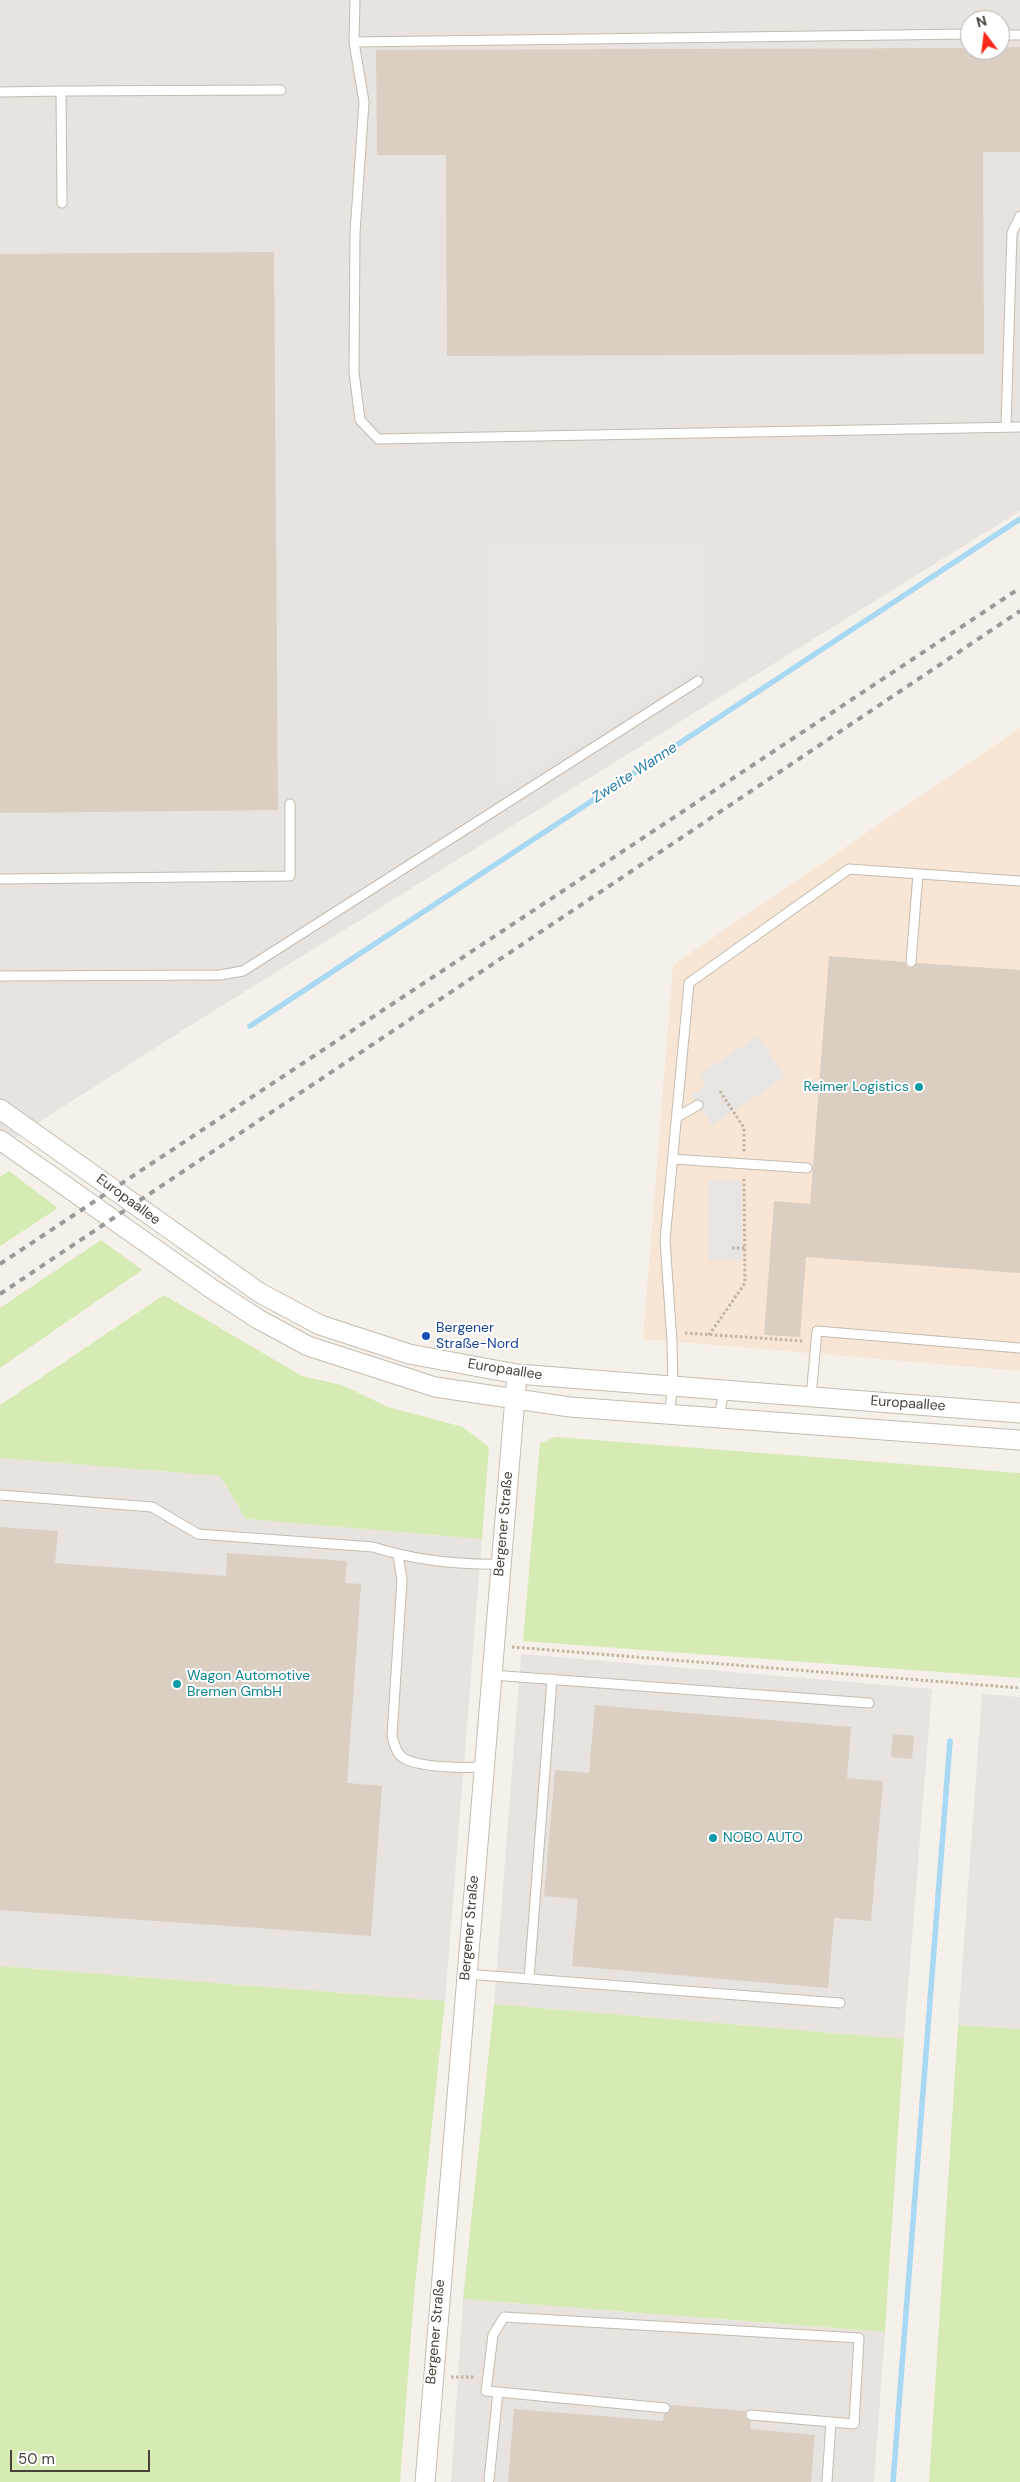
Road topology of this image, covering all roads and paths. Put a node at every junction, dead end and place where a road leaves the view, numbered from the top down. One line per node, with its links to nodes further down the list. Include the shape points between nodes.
1 (355, 0): 3 (lane)
2 (960, 34): 3 (lane)
3 (354, 42): 9 (lane, via 364,102 355,233 354,372 360,420 378,439)
4 (281, 90): 5 (lane)
5 (61, 91): 6 (lane); 7 (lane)
6 (0, 92)
7 (62, 203)
8 (1020, 216): 9 (lane, via 1012,233)
9 (1006, 427): 10 (lane)
10 (1020, 427)
11 (698, 681): 17 (lane, via 243,971 220,975)
12 (290, 804): 14 (lane, via 290,876)
13 (918, 874): 15 (lane); 16 (lane); 21 (lane, via 849,869 689,983)
14 (0, 880)
15 (1020, 881)
16 (911, 962)
17 (0, 976)
18 (720, 1091): 24 (path, via 744,1128)
19 (698, 1105): 21 (lane)
20 (0, 1108): 32 (street, Europaallee, via 229,1272 320,1325 409,1354)
21 (677, 1117): 23 (lane)
22 (0, 1140): 36 (street, Europaallee, via 212,1289 308,1346 435,1387)
23 (673, 1159): 24 (lane); 28 (lane, via 665,1240)
24 (744, 1164): 25 (lane); 27 (path)
25 (807, 1168)
26 (732, 1248): 27 (path)
27 (745, 1248): 29 (path, via 745,1283)
28 (672, 1332): 29 (path); 33 (lane)
29 (709, 1335): 30 (path)
30 (816, 1342): 31 (lane, via 817,1331); 35 (lane)
31 (1020, 1348)
32 (517, 1374): 33 (street, Europaallee); 36 (street, Bergener Straße)
33 (673, 1386): 34 (street, Europaallee); 38 (lane)
34 (724, 1389): 35 (street, Europaallee); 39 (lane)
35 (811, 1397): 37 (street, Europaallee)
36 (516, 1400): 38 (street, Europaallee); 43 (street, Bergener Straße)
37 (1020, 1413)
38 (669, 1415): 39 (street, Europaallee)
39 (719, 1418): 40 (street, Europaallee)
40 (1020, 1440)
41 (0, 1495): 42 (lane, via 152,1507 198,1534 373,1547)
42 (398, 1555): 43 (lane, via 474,1565); 49 (lane, via 402,1580 392,1736 395,1748 401,1757 414,1762 459,1769)
43 (501, 1564): 44 (street, Bergener Straße)
44 (494, 1646): 45 (street, Bergener Straße); 47 (path)
45 (491, 1675): 46 (lane); 49 (street, Bergener Straße)
46 (552, 1679): 48 (lane); 51 (lane)
47 (1020, 1688)
48 (868, 1703)
49 (484, 1767): 50 (street, Bergener Straße)
50 (466, 1974): 51 (lane); 53 (street, Bergener Straße)
51 (529, 1979): 52 (lane)
52 (840, 2002)
53 (433, 2376): 54 (path); 60 (street, Bergener Straße)
54 (488, 2378): 55 (lane, via 486,2391); 58 (lane, via 493,2335 504,2317 859,2338 854,2424)
55 (498, 2392): 56 (lane); 59 (lane)
56 (665, 2408)
57 (751, 2415): 58 (lane)
58 (831, 2422): 61 (lane)
59 (490, 2480)
60 (425, 2482)
61 (828, 2482)

